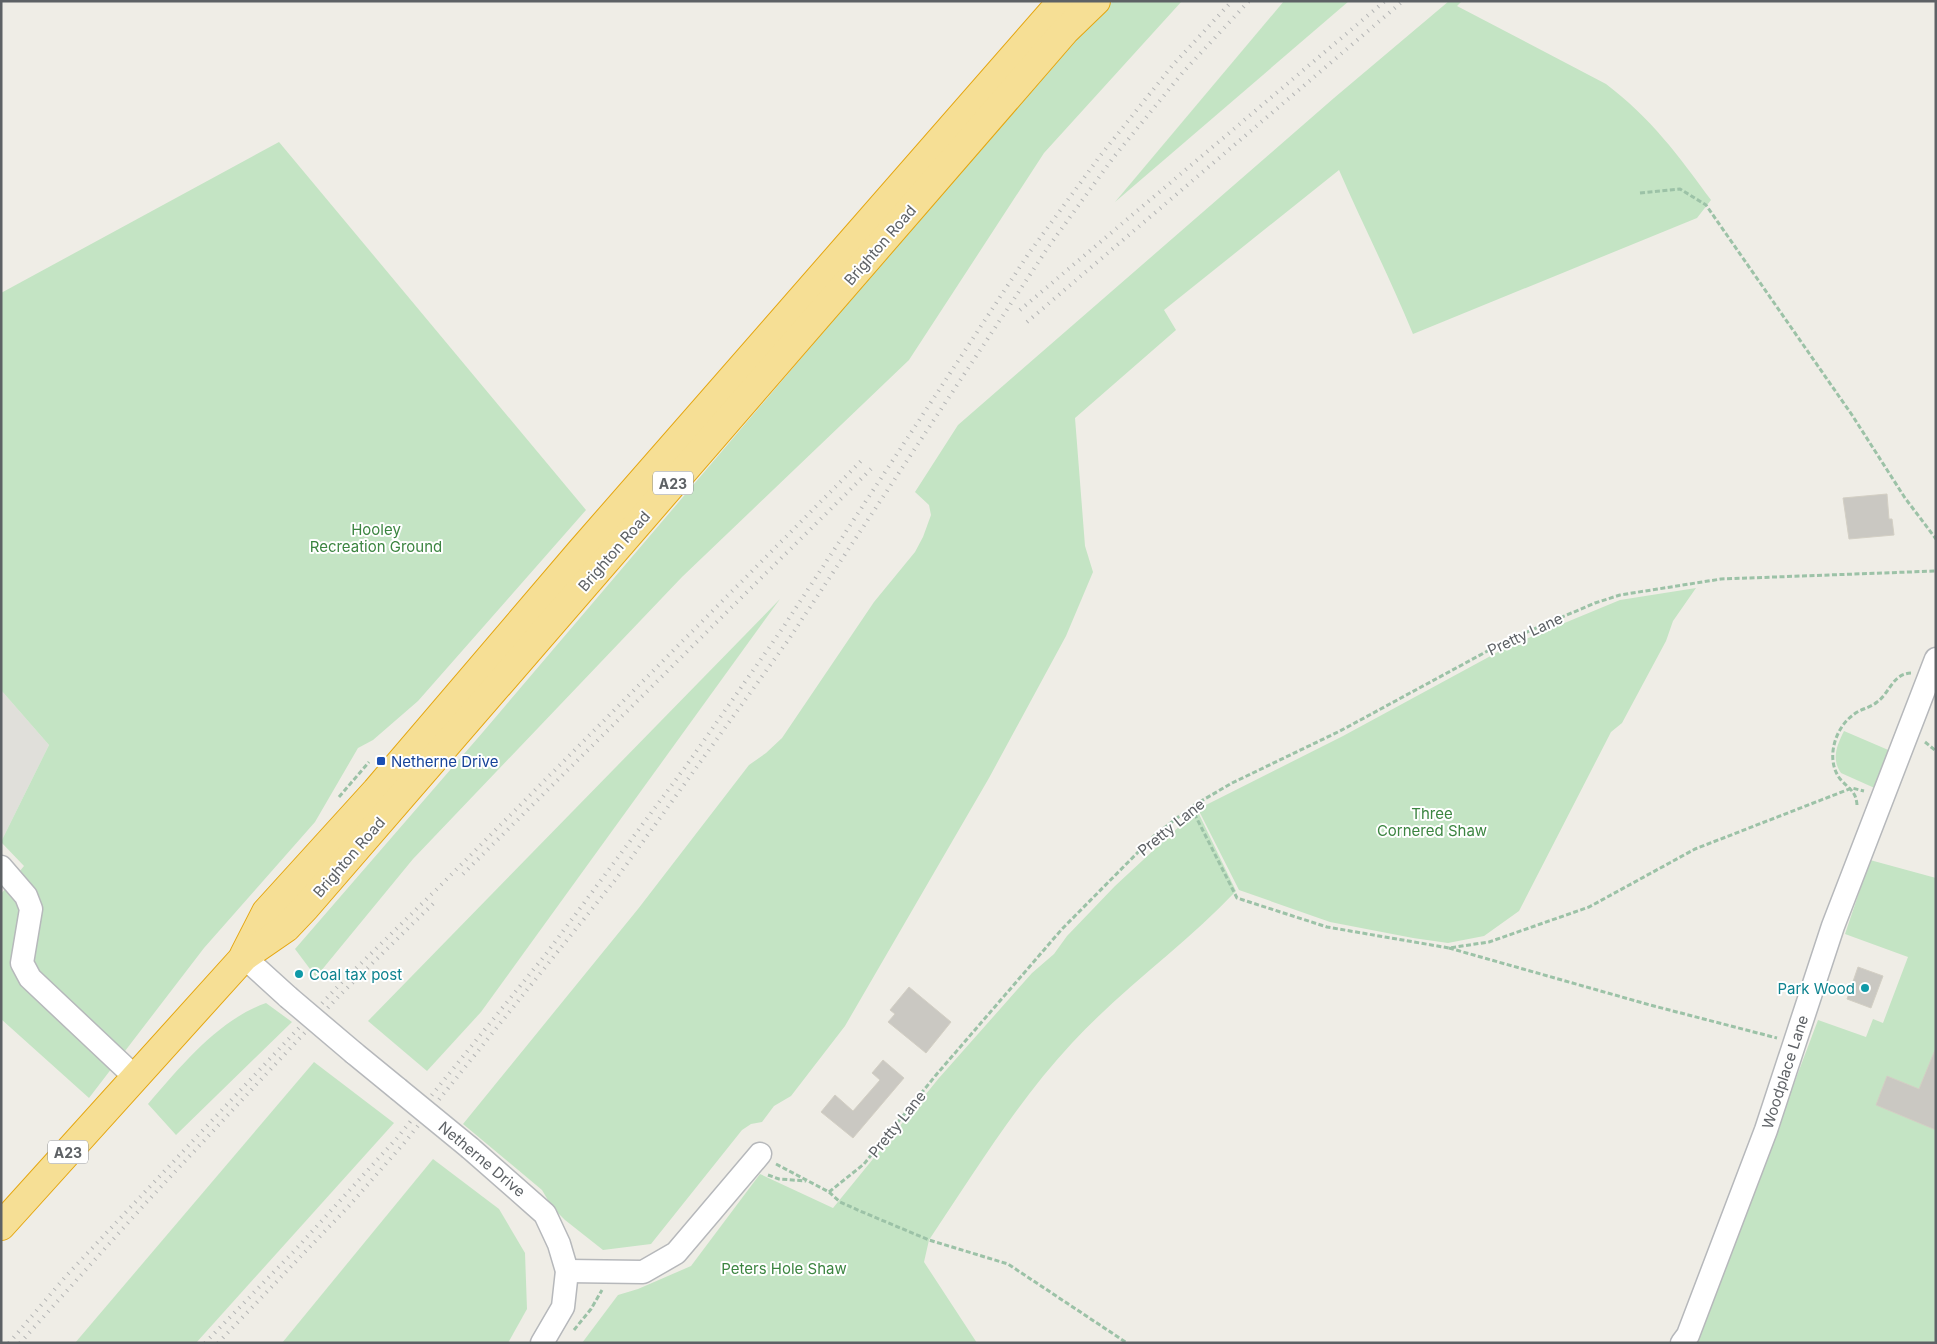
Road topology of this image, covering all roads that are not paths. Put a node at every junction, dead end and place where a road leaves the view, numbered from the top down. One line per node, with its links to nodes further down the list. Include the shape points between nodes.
1 (1062, 1): 5 (highway, Brighton Road / A23, via 376,791 266,912)
2 (1096, 1): 5 (highway, Brighton Road / A23, via 1065,31 305,908 286,928)
3 (1933, 668): 11 (street, Woodplace Lane, via 1833,926 1766,1130 1688,1335)
4 (1, 867): 6 (street, via 26,896 30,910 22,963 30,978)
5 (244, 957): 6 (highway, Brighton Road / A23); 9 (street, Netherne Drive, bridge, via 545,1214)
6 (135, 1078): 8 (highway, Brighton Road / A23)
7 (754, 1161): 9 (street, via 676,1253 643,1272)
8 (1, 1226)
9 (567, 1271): 10 (street, Netherne Drive, via 563,1307)
10 (542, 1343)
11 (1682, 1343)

